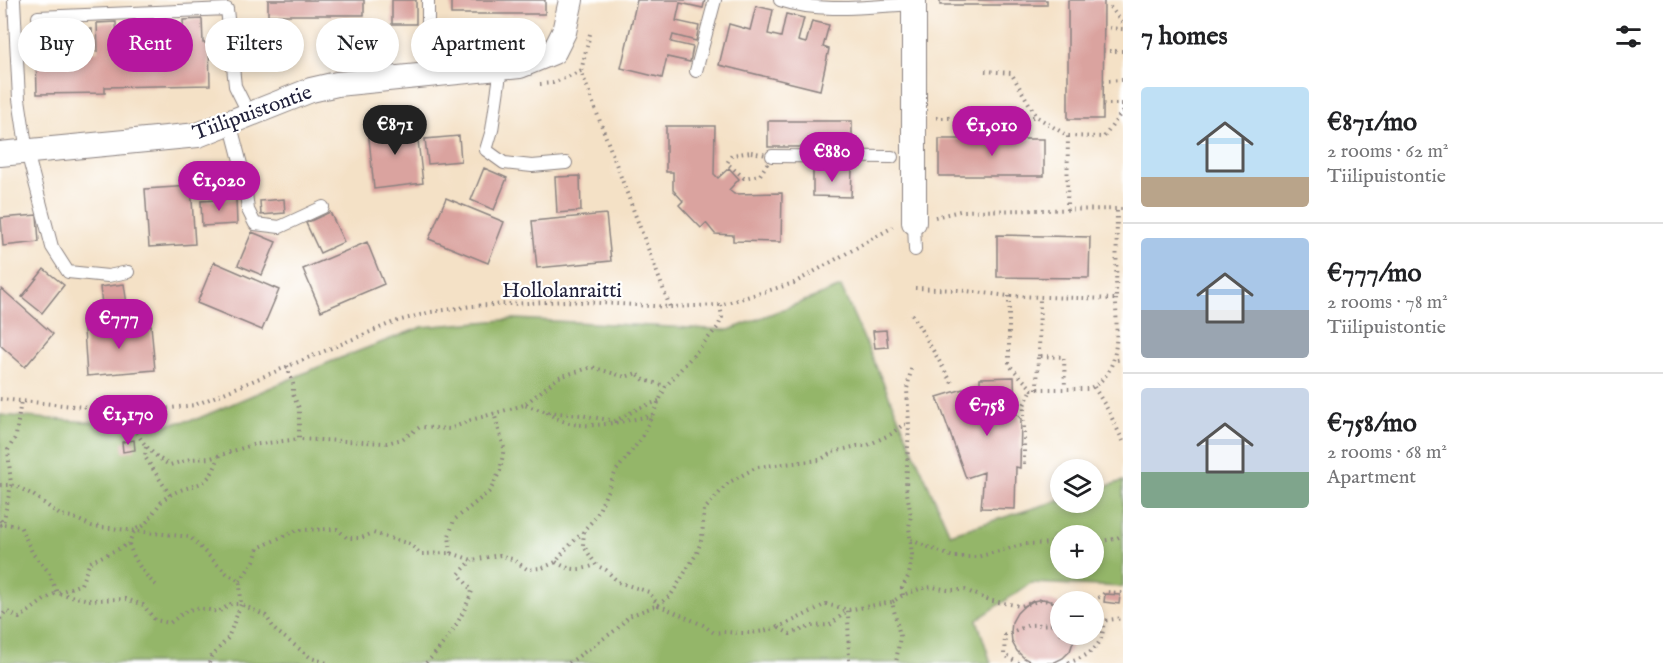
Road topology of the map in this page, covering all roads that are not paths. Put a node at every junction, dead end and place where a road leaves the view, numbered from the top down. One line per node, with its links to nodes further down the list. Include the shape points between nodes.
1 (14, 0): 12 (lane)
2 (428, 0): 9 (lane)
3 (571, 0): 10 (street, Tiilipuistontie, via 564,32 554,52)
4 (715, 0): 8 (lane)
5 (780, 0): 6 (lane, via 835,8)
6 (914, 2): 18 (street)
7 (38, 17): 11 (lane, via 227,9)
8 (696, 71)
9 (428, 75): 10 (street, Tiilipuistontie); 11 (street, Tiilipuistontie, via 328,86)
10 (499, 79): 16 (lane, via 486,150 504,163)
11 (239, 118): 12 (street, Tiilipuistontie, via 198,135); 17 (lane, via 248,210 255,224 280,227)
12 (27, 152): 13 (street, Tiilipuistontie); 20 (lane, via 52,247 68,272 108,276)
13 (0, 154)
14 (772, 156): 15 (lane)
15 (892, 157)
16 (566, 163)
17 (323, 207)
18 (914, 222): 19 (lane)
19 (915, 250)
20 (128, 272)

